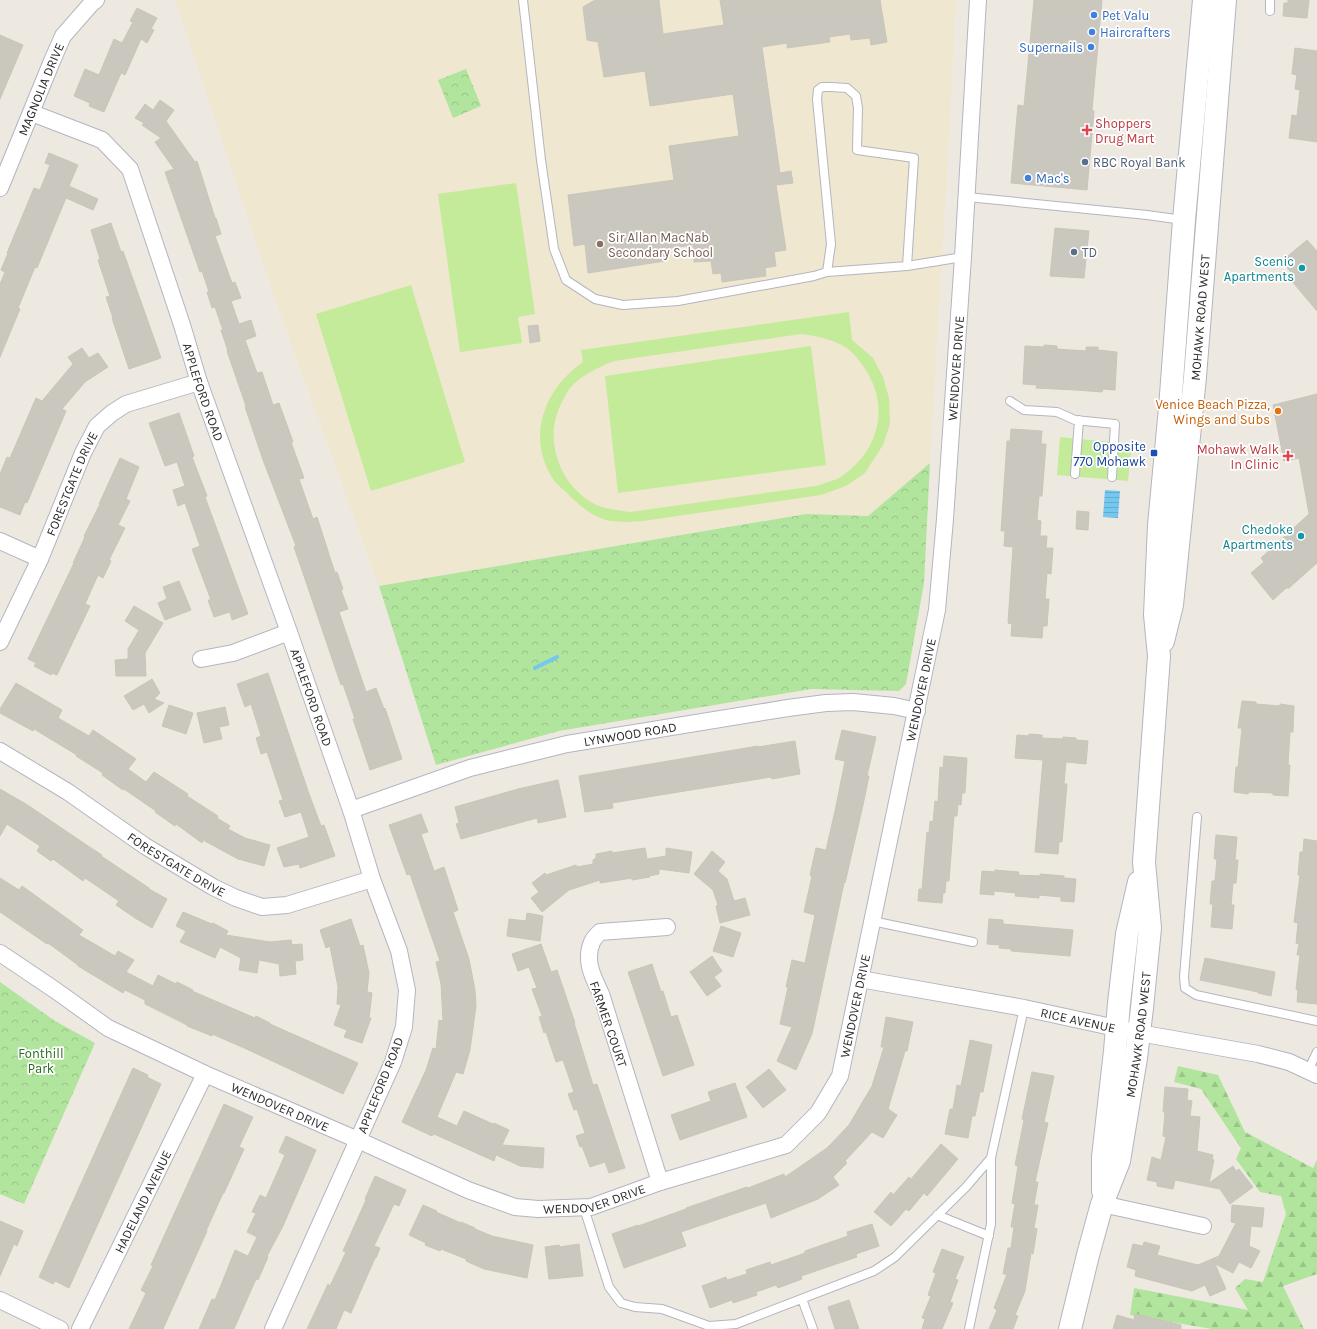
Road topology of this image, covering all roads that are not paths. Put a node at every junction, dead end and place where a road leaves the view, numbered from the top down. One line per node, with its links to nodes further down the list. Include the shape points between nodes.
1 (96, 0): 8 (street, MAGNOLIA DRIVE, via 63,36)
2 (523, 0): 15 (lane, via 540,154 554,249 566,280 595,299 623,305 678,301)
3 (978, 0): 10 (street, WENDOVER DRIVE)
4 (1204, 0): 11 (main road, MOHAWK ROAD WEST)
5 (1225, 0): 12 (main road, MOHAWK ROAD WEST)
6 (1270, 0): 7 (lane)
7 (1270, 11)
8 (32, 112): 9 (street, MAGNOLIA DRIVE); 16 (street, APPLEFORD ROAD, via 102,140 130,169)
9 (0, 188)
10 (967, 197): 11 (lane); 13 (street, WENDOVER DRIVE)
11 (1184, 220): 12 (main road); 21 (main road, MOHAWK ROAD WEST)
12 (1205, 253): 22 (main road, MOHAWK ROAD WEST)
13 (963, 257): 14 (lane); 30 (street, WENDOVER DRIVE, via 937,610)
14 (907, 266): 15 (lane); 15 (lane, via 914,158 857,150 856,96 847,88 822,87 818,90 817,99 831,244)
15 (828, 272)
16 (199, 382): 25 (street, FORESTGATE DRIVE, via 126,404 97,426 83,453); 26 (street, APPLEFORD ROAD)
17 (1010, 401): 18 (lane, via 1024,410 1057,412)
18 (1079, 420): 19 (lane); 20 (lane, via 1115,424)
19 (1075, 474)
20 (1112, 477)
21 (1163, 483): 22 (lane); 23 (main road, MOHAWK ROAD WEST)
22 (1182, 506): 23 (lane); 28 (main road, MOHAWK ROAD WEST, via 1172,605)
23 (1159, 525): 28 (main road, MOHAWK ROAD WEST, via 1155,615)
24 (0, 541): 25 (street)
25 (40, 559): 27 (street, FORESTGATE DRIVE)
26 (289, 632): 29 (street, via 233,653); 32 (street, APPLEFORD ROAD)
27 (0, 642)
28 (1159, 656): 34 (main road, MOHAWK ROAD WEST)
29 (201, 659)
30 (917, 711): 32 (street, LYNWOOD ROAD, via 860,702 826,703 567,744 470,768); 36 (street, WENDOVER DRIVE)
31 (0, 751): 35 (street, FORESTGATE DRIVE, via 68,792 145,846 236,898 262,906 287,906)
32 (351, 810): 35 (street, APPLEFORD ROAD)
33 (1197, 817): 42 (lane, via 1185,988 1196,995)
34 (1144, 862): 43 (main road, MOHAWK ROAD WEST, via 1127,934); 44 (main road, MOHAWK ROAD WEST, via 1150,928)
35 (372, 879): 48 (street, APPLEFORD ROAD, via 399,951 407,990 404,1027 393,1062)
36 (872, 921): 38 (lane); 40 (street, WENDOVER DRIVE)
37 (668, 927): 50 (street, FARMER COURT, via 600,932 592,942 589,955 589,966 601,994)
38 (973, 942)
39 (0, 953): 47 (street, WENDOVER DRIVE, via 108,1028)
40 (860, 979): 41 (street, RICE AVENUE); 50 (street, WENDOVER DRIVE, via 840,1076 818,1113 786,1145)
41 (1024, 1008): 43 (street, RICE AVENUE); 49 (lane)
42 (1317, 1021)
43 (1116, 1029): 44 (street, RICE AVENUE); 51 (main road, MOHAWK ROAD WEST, via 1103,1157)
44 (1139, 1033): 46 (street, RICE AVENUE, via 1258,1054 1289,1062); 51 (main road, MOHAWK ROAD WEST, via 1119,1161)
45 (1317, 1052): 46 (lane)
46 (1312, 1073)
47 (206, 1074): 48 (street, WENDOVER DRIVE); 59 (street, HADELAND AVENUE)
48 (358, 1140): 52 (street, WENDOVER DRIVE, via 468,1190 516,1207); 60 (street, APPLEFORD ROAD)
49 (991, 1158): 53 (lane); 55 (lane)
50 (660, 1182): 52 (street, WENDOVER DRIVE)
51 (1102, 1204): 54 (street); 63 (main road, MOHAWK ROAD WEST)
52 (584, 1208): 56 (lane, via 609,1287 621,1303 662,1309 709,1326 736,1324)
53 (937, 1215): 55 (lane); 56 (lane, via 895,1257 874,1271)
54 (1202, 1226)
55 (989, 1236): 62 (lane)
56 (802, 1299): 61 (lane)
57 (0, 1300): 58 (street)
58 (60, 1329)
59 (80, 1329)
60 (272, 1329)
61 (813, 1329)
62 (969, 1329)
63 (1070, 1329)

